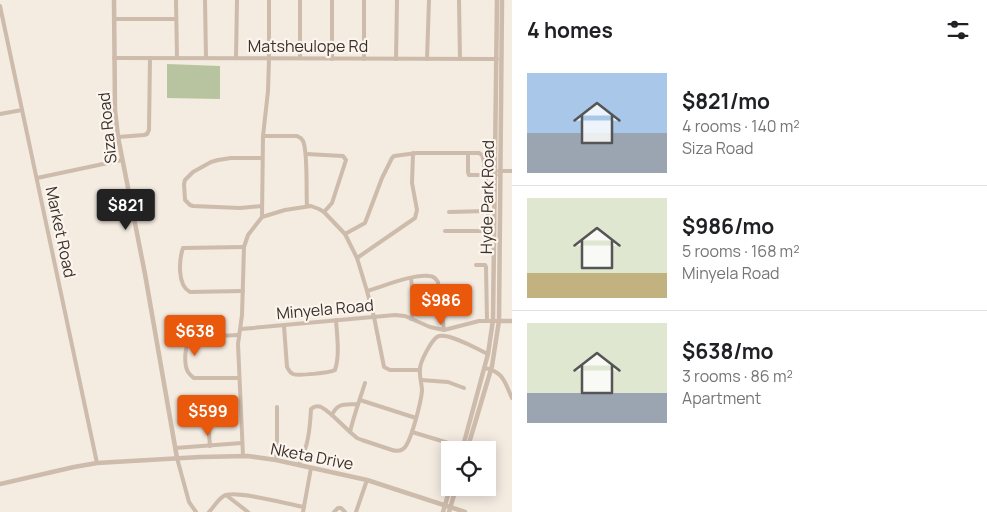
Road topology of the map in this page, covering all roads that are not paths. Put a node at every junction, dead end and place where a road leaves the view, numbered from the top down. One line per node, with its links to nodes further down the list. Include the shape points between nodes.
1 (114, 0): 15 (street, Siza Road)
2 (176, 0): 16 (street)
3 (205, 0): 20 (street)
4 (237, 0): 21 (street)
5 (269, 0): 22 (street)
6 (300, 0): 23 (street)
7 (332, 0): 24 (street)
8 (364, 0): 25 (street)
9 (397, 0): 26 (street)
10 (429, 0): 27 (street)
11 (459, 0): 28 (street)
12 (497, 0): 29 (street, Hyde Park Road)
13 (502, 0): 29 (street, Hyde Park Road)
14 (0, 6): 30 (street, Market Road)
15 (114, 19): 16 (street); 17 (street, Siza Road)
16 (176, 19): 19 (street)
17 (114, 58): 18 (street, Matsheulope Rd); 33 (street, Siza Road)
18 (150, 58): 19 (street, Matsheulope Rd); 33 (street, via 149,130 144,135)
19 (177, 58): 20 (street, Matsheulope Rd)
20 (206, 58): 21 (street, Matsheulope Rd)
21 (236, 58): 22 (street, Matsheulope Rd)
22 (269, 58): 23 (street, Matsheulope Rd); 32 (street)
23 (300, 58): 24 (street, Matsheulope Rd)
24 (332, 58): 25 (street, Matsheulope Rd)
25 (364, 58): 26 (street, Matsheulope Rd)
26 (396, 59): 27 (street, Matsheulope Rd)
27 (427, 59): 28 (street, Matsheulope Rd)
28 (460, 59): 29 (street, Matsheulope Rd)
29 (498, 59): 40 (street, Hyde Park Road)
30 (22, 110): 31 (street); 42 (street, Market Road)
31 (0, 114)
32 (263, 136): 35 (street, via 297,136 304,142); 37 (street)
33 (118, 137): 38 (street, Siza Road)
34 (468, 153): 36 (street); 41 (street, via 481,154); 41 (street, via 469,175)
35 (306, 154): 44 (street); 46 (street, via 343,156 346,160 332,203)
36 (413, 154): 50 (street, via 392,158 365,223); 52 (street, via 416,218)
37 (262, 158): 43 (street); 43 (street, via 215,160 193,172 184,184 185,200 193,206)
38 (122, 160): 42 (street); 88 (street, Siza Road)
39 (512, 171): 40 (street)
40 (497, 173): 41 (street); 61 (street, Hyde Park Road)
41 (485, 176): 45 (street)
42 (37, 178): 92 (street, Market Road)
43 (262, 206): 48 (street)
44 (307, 206): 46 (street); 48 (street)
45 (488, 211): 47 (street); 49 (street, via 487,232)
46 (324, 212): 50 (street)
47 (449, 212)
48 (262, 217): 51 (street)
49 (445, 231)
50 (345, 234): 52 (street)
51 (244, 247): 55 (street); 55 (street, via 183,248 180,262 182,283 190,292)
52 (357, 258): 56 (street)
53 (476, 265): 60 (street, via 486,267)
54 (411, 278): 56 (street); 58 (street, via 414,306); 65 (street, via 432,276 438,282)
55 (243, 291): 64 (street)
56 (367, 291): 57 (street)
57 (374, 317): 58 (street, Minyela Road, via 400,315); 59 (street, Minyela Road); 69 (street, via 384,366 390,370)
58 (411, 319): 65 (street, Minyela Road)
59 (336, 320): 63 (street, Minyela Road); 63 (street, via 337,365 335,370 327,373 296,375 290,372)
60 (487, 320): 61 (street); 65 (street)
61 (496, 320): 62 (street); 67 (street, Hyde Park Road); 68 (street, Hyde Park Road, via 495,348)
62 (512, 321)
63 (284, 326): 64 (street, Minyela Road)
64 (241, 329): 66 (street)
65 (444, 330)
66 (239, 335): 70 (street); 70 (street, via 197,337 189,341 185,355 188,373 194,378)
67 (488, 354): 68 (street, Hyde Park Road); 69 (street, via 452,337 439,336 424,356)
68 (488, 369): 74 (street, via 500,374); 85 (street, Hyde Park Road)
69 (419, 370): 71 (street)
70 (239, 378): 86 (street)
71 (421, 380): 73 (street, via 448,382); 81 (street)
72 (365, 383): 75 (street)
73 (464, 388)
74 (512, 398)
75 (359, 402): 80 (street, via 339,406); 81 (street); 82 (street)
76 (277, 407): 91 (street)
77 (220, 409): 79 (street)
78 (192, 410): 79 (street)
79 (207, 410): 87 (street)
80 (332, 415): 82 (street); 93 (street, via 320,406 312,407 308,439)
81 (416, 418): 83 (street)
82 (350, 432): 83 (street, via 357,438 396,451 408,444)
83 (412, 432): 84 (street)
84 (441, 441)
85 (467, 441)
86 (242, 443): 87 (street); 89 (street)
87 (210, 446): 88 (street)
88 (175, 448): 90 (street, Siza Road)
89 (243, 456): 90 (street, Nketa Drive); 91 (street, Nketa Drive)
90 (177, 458): 92 (street, Nketa Drive); 101 (street, via 189,502)
91 (276, 460): 93 (street, Nketa Drive)
92 (97, 463): 96 (street, Nketa Drive)
93 (299, 465): 94 (street, Nketa Drive)
94 (311, 468): 95 (street, Nketa Drive); 100 (street)
95 (367, 480): 99 (street, Nketa Drive); 106 (street)
96 (0, 484)
97 (226, 495): 100 (street, via 244,495); 102 (street); 103 (street)
98 (453, 496): 99 (street)
99 (448, 508): 107 (street); 108 (street, Nketa Drive)
100 (303, 510)
101 (196, 512)
102 (209, 512)
103 (248, 512)
104 (334, 512): 105 (street, via 338,508)
105 (345, 512)
106 (356, 512)
107 (443, 512)
108 (465, 512)

